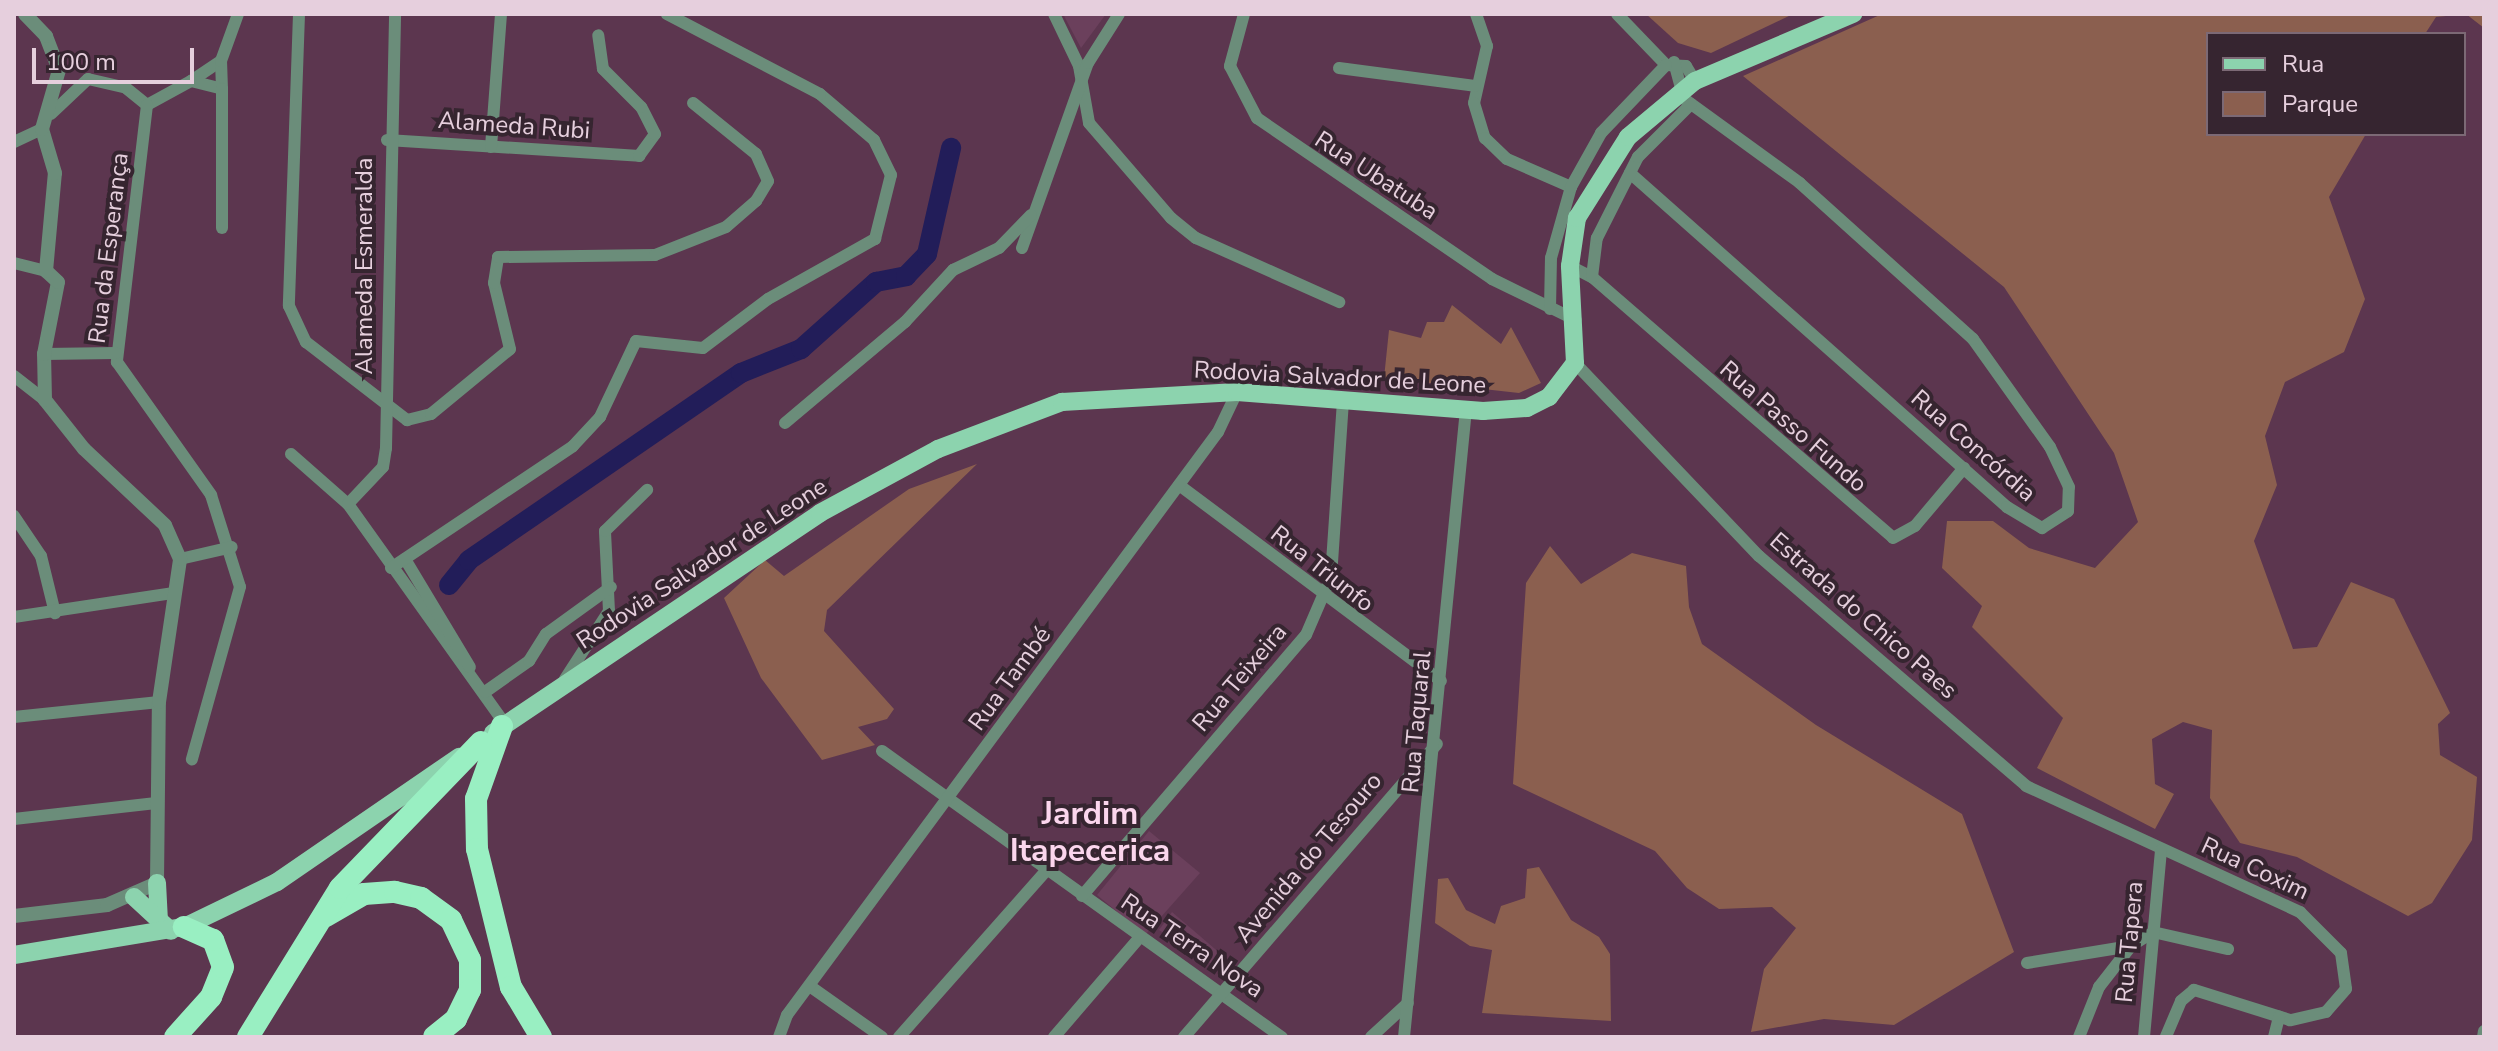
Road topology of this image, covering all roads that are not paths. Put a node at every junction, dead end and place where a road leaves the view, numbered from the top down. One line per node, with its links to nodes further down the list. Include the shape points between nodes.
1 (25, 14): 24 (street, via 56,55)
2 (238, 14): 14 (street)
3 (299, 14): 48 (street, via 288,285 294,324 312,348)
4 (395, 14): 26 (street, Alameda Esmeralda)
5 (501, 14): 28 (street)
6 (667, 14): 59 (street, via 820,94 874,140 891,175 875,239 768,299 703,348 636,341 612,398 573,446)
7 (1054, 14): 17 (street)
8 (1119, 14): 17 (street)
9 (1244, 14): 39 (street, Rua Ubatuba, via 1230,66 1257,118 1492,279)
10 (1476, 14): 19 (street, via 1487,46)
11 (1617, 14): 15 (street, Rua Concórdia)
12 (1853, 14): 21 (main road)
13 (598, 35): 28 (street, Alameda Rubi, via 603,69 641,107 655,134 639,156)
14 (221, 61): 18 (street); 20 (street)
15 (1670, 63): 21 (street, Rua Concórdia); 30 (street, via 1612,119)
16 (1339, 68): 19 (street)
17 (1082, 80): 31 (street); 38 (street, via 1089,123 1186,231)
18 (191, 81): 20 (street); 23 (street)
19 (1475, 86): 30 (street, via 1478,124 1494,149)
20 (222, 89): 32 (street)
21 (1686, 92): 29 (street); 35 (main road, via 1611,159 1577,218); 52 (street, Rua Concórdia, via 1800,183 1973,339 2050,447 2069,487 2068,511 2050,526 2033,526)
22 (693, 103): 48 (street, via 756,154 768,181 756,201 726,227 655,255 498,257 494,283 510,349 420,421)
23 (147, 105): 24 (street, via 126,88 88,79); 41 (street, Rua da Esperança)
24 (51, 114): 25 (street)
25 (42, 129): 27 (street); 36 (street, via 55,173)
26 (387, 140): 28 (street, Alameda Rubi); 48 (street, Alameda Esmeralda)
27 (14, 142)
28 (491, 147)
29 (1630, 173): 37 (street, via 1597,238); 52 (street, Rua Concórdia)
30 (1571, 187): 39 (street, via 1551,258)
31 (1031, 215): 33 (street); 50 (street, via 999,248 953,270 905,322)
32 (222, 228)
33 (1022, 248)
34 (14, 263): 36 (street)
35 (1570, 266): 37 (street, Rua Passo Fundo); 40 (main road)
36 (46, 271): 42 (street, via 58,287)
37 (1592, 277): 52 (street, Rua Passo Fundo, via 1893,538 1915,526)
38 (1339, 302)
39 (1550, 309): 40 (street, Rua Ubatuba)
40 (1576, 320): 43 (main road)
41 (116, 353): 42 (street); 57 (street, Rua da Esperança, via 124,376 197,470)
42 (44, 354): 46 (street)
43 (1575, 363): 49 (main road, Rodovia Salvador de Leone, via 1564,384 1527,408); 80 (street, Estrada do Chico Paes, via 1759,556 2026,786)
44 (14, 376): 46 (street)
45 (1237, 392): 47 (main road, Rodovia Salvador de Leone); 53 (street, Rua També); 68 (main road, Rodovia Salvador de Leone, via 1083,398 938,449 757,551)
46 (45, 400): 58 (street, via 84,449 165,525)
47 (1343, 400): 49 (main road, Rodovia Salvador de Leone); 63 (street, Rua Teixeira, via 1335,555)
48 (386, 405): 55 (street, Alameda Esmeralda, via 383,467)
49 (1466, 409): 67 (street, Rua Taquaral)
50 (785, 423)
51 (291, 454): 55 (street)
52 (1964, 468)
53 (1179, 485): 63 (street, Rua Triunfo); 77 (street, Rua També)
54 (647, 490): 61 (street, via 605,531 601,559)
55 (348, 504): 60 (street)
56 (14, 516): 64 (street, via 41,556)
57 (232, 547): 58 (street); 76 (street, Rua da Esperança, via 238,602)
58 (180, 559): 62 (street)
59 (405, 559): 60 (street); 66 (street)
60 (391, 568): 66 (street)
61 (611, 587): 68 (street, via 605,620); 69 (street, via 546,634 529,661)
62 (172, 593): 64 (street); 70 (street)
63 (1325, 599): 67 (street, Rua Triunfo); 83 (street, Rua Teixeira, via 1285,665)
64 (55, 613): 65 (street)
65 (14, 617)
66 (470, 667): 69 (street)
67 (1441, 681): 74 (street, Rua Taquaral)
68 (559, 688): 72 (main road, Rodovia Salvador de Leone)
69 (485, 692): 72 (street)
70 (159, 702): 71 (street); 78 (street)
71 (14, 717)
72 (504, 725): 73 (main road, Rodovia Salvador de Leone); 102 (highway, via 478,788 476,841 511,987)
73 (481, 742): 86 (main road, Rodovia Salvador de Leone, via 277,882); 87 (highway, via 364,860)
74 (1437, 744): 95 (street, Avenida do Tesouro); 96 (street, Rua Taquaral)
75 (882, 751): 77 (street, Rua Terra Nova)
76 (192, 759)
77 (953, 798): 81 (street, Rua Terra Nova); 94 (street, Rua També)
78 (156, 803): 79 (street); 82 (street)
79 (14, 819)
80 (2161, 851): 88 (street, Rua Tapera); 97 (street, Rua Coxim, via 2300,912 2336,946 2347,979 2339,1001 2315,1016)
81 (1045, 872): 83 (street, Rua Terra Nova); 105 (street)
82 (157, 883): 84 (street); 86 (main road)
83 (1082, 896): 89 (street, Rua Terra Nova)
84 (134, 897): 85 (street); 86 (main road)
85 (14, 916)
86 (171, 926): 92 (main road, Rodovia Salvador de Leone); 99 (highway, via 213,940 223,967 211,997)
87 (315, 928): 100 (highway); 101 (highway, via 346,902 384,892 421,898 451,920 470,960 470,990 456,1019)
88 (2153, 932): 90 (street); 91 (street); 112 (street, Rua Tapera)
89 (1140, 937): 95 (street, Rua Terra Nova); 106 (street)
90 (2131, 946): 93 (street); 111 (street, via 2099,987)
91 (2228, 949)
92 (14, 955)
93 (2027, 963)
94 (811, 987): 103 (street, Rua També); 104 (street)
95 (1224, 991): 107 (street, Avenida do Tesouro); 108 (street, Rua Terra Nova)
96 (1408, 1003): 109 (street); 110 (street, Rua Taquaral)
97 (2279, 1017): 113 (street, Rua Coxim, via 2194,990 2181,1001); 114 (street)
98 (2484, 1031): 115 (street)
99 (175, 1037)
100 (248, 1037)
101 (434, 1037)
102 (541, 1037)
103 (779, 1037)
104 (882, 1037)
105 (899, 1037)
106 (1054, 1037)
107 (1184, 1037)
108 (1282, 1037)
109 (1371, 1037)
110 (1404, 1037)
111 (2079, 1037)
112 (2144, 1037)
113 (2166, 1037)
114 (2274, 1037)
115 (2483, 1037)

